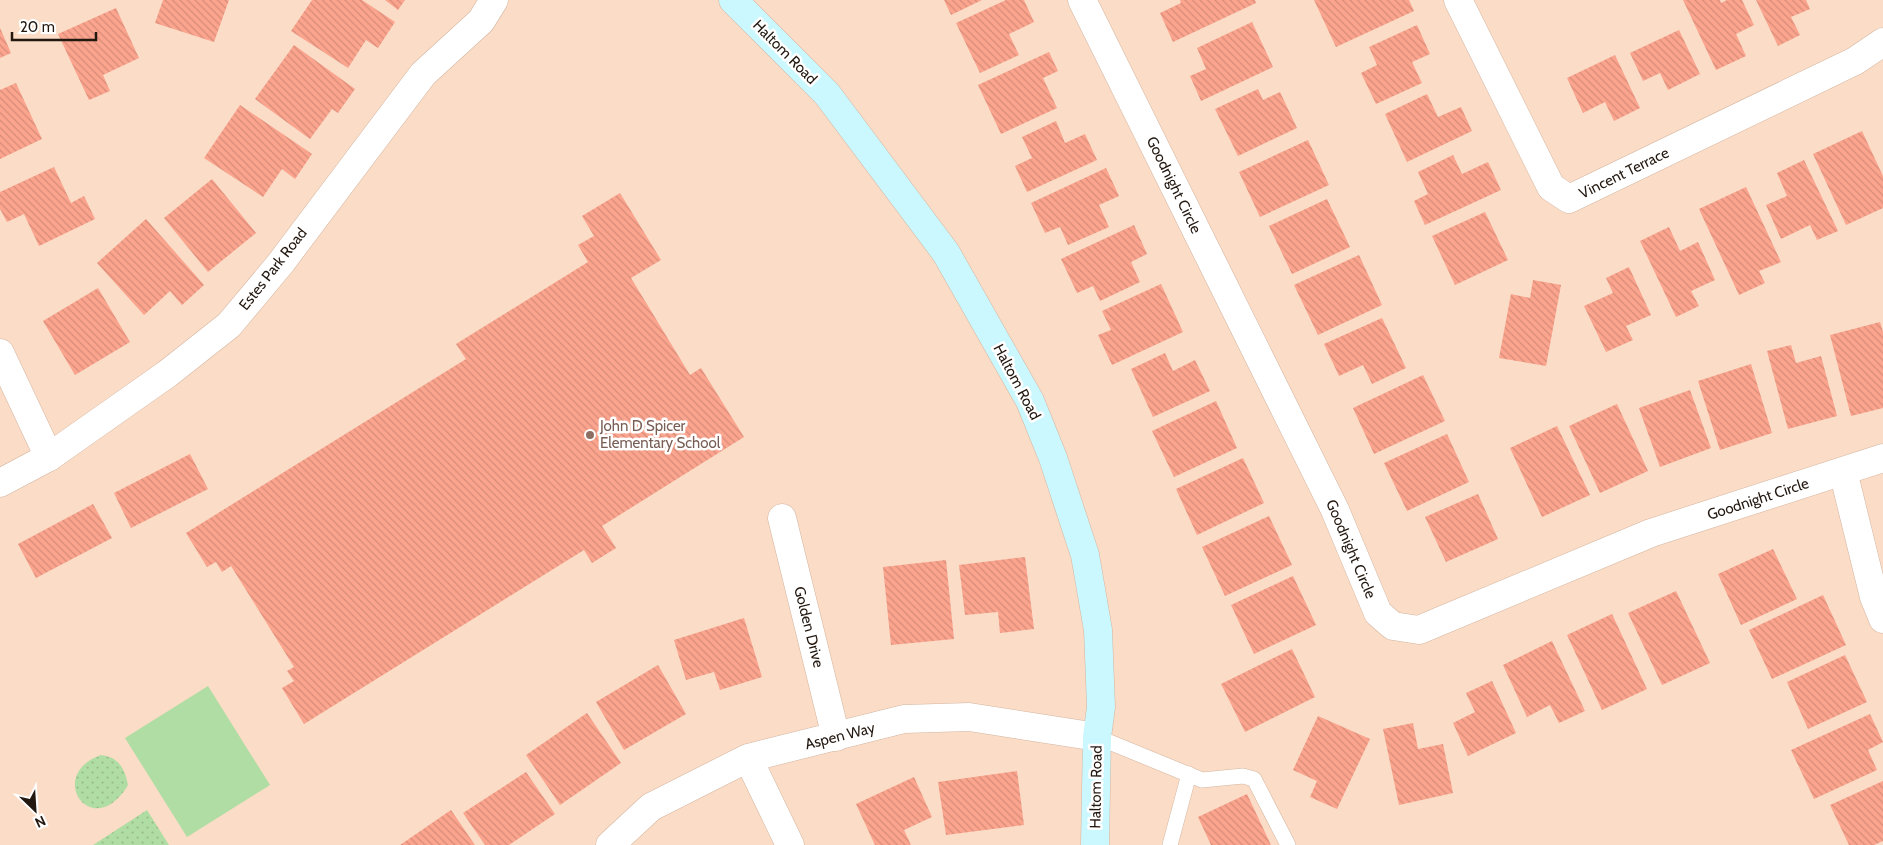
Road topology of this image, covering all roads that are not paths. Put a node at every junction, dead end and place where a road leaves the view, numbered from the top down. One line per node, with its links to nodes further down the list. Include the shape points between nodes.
1 (494, 0): 7 (street, Estes Park Road, via 481,21 423,74 230,325)
2 (733, 0): 14 (main road, Haltom Road, via 827,94 946,253 1030,401 1085,555 1098,630 1101,707)
3 (1082, 0): 9 (street, Goodnight Circle, via 1335,510 1378,613 1393,626 1419,630 1651,533)
4 (1458, 0): 5 (street, Vincent Terrace, via 1551,187 1569,199 1855,61)
5 (1883, 42)
6 (0, 353): 7 (street)
7 (49, 457): 10 (street, Estes Park Road)
8 (1883, 458): 9 (street, Goodnight Circle)
9 (1843, 471): 12 (street, via 1874,597)
10 (0, 483)
11 (782, 518): 13 (street, Golden Drive)
12 (1883, 620)
13 (836, 737): 14 (street, Aspen Way, via 904,719 969,716); 15 (street, Aspen Way)
14 (1097, 737): 16 (lane); 19 (main road, Haltom Road)
15 (748, 758): 17 (street, Aspen Way, via 651,807); 18 (street)
16 (1189, 774): 20 (lane); 21 (lane, via 1202,780 1243,776 1254,779)
17 (610, 845)
18 (790, 845)
19 (1095, 845)
20 (1170, 845)
21 (1288, 845)

